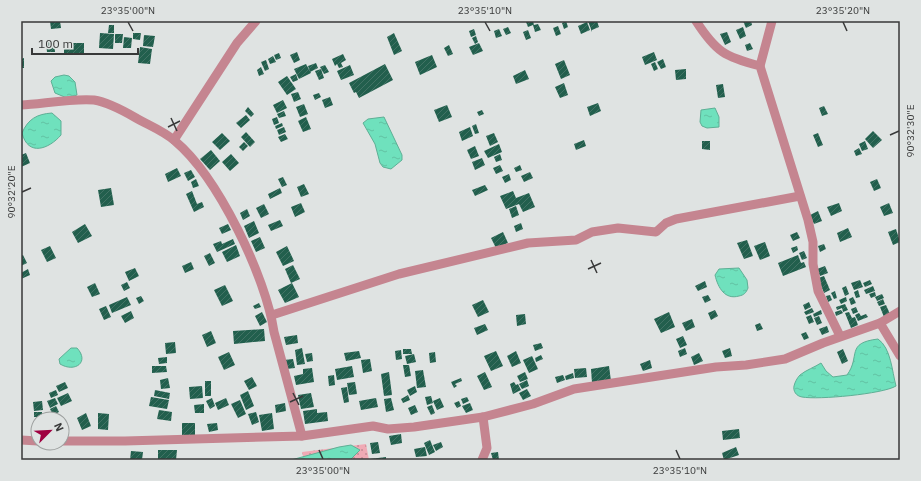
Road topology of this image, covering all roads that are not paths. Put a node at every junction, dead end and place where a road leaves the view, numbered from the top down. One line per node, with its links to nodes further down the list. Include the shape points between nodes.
1 (256, 21): 6 (street, via 237,43)
2 (696, 21): 4 (street, via 711,43 724,55)
3 (772, 21): 4 (street)
4 (760, 66): 7 (street)
5 (21, 105): 6 (street, via 95,100 126,112)
6 (174, 140): 9 (street, via 198,164 240,233)
7 (800, 196): 9 (street, via 676,219 656,232 618,228 592,232 576,240 528,243 400,274); 11 (street, via 813,242 813,264 818,291)
8 (900, 311): 10 (street)
9 (272, 315): 14 (street, via 274,332)
10 (880, 323): 11 (street); 12 (street)
11 (840, 336): 13 (street, via 785,359 746,365 716,366 574,389)
12 (900, 356)
13 (483, 418): 14 (street, via 388,429 373,426); 16 (street, via 487,448)
14 (302, 436): 15 (street, via 124,442)
15 (70, 441)
16 (482, 460)

